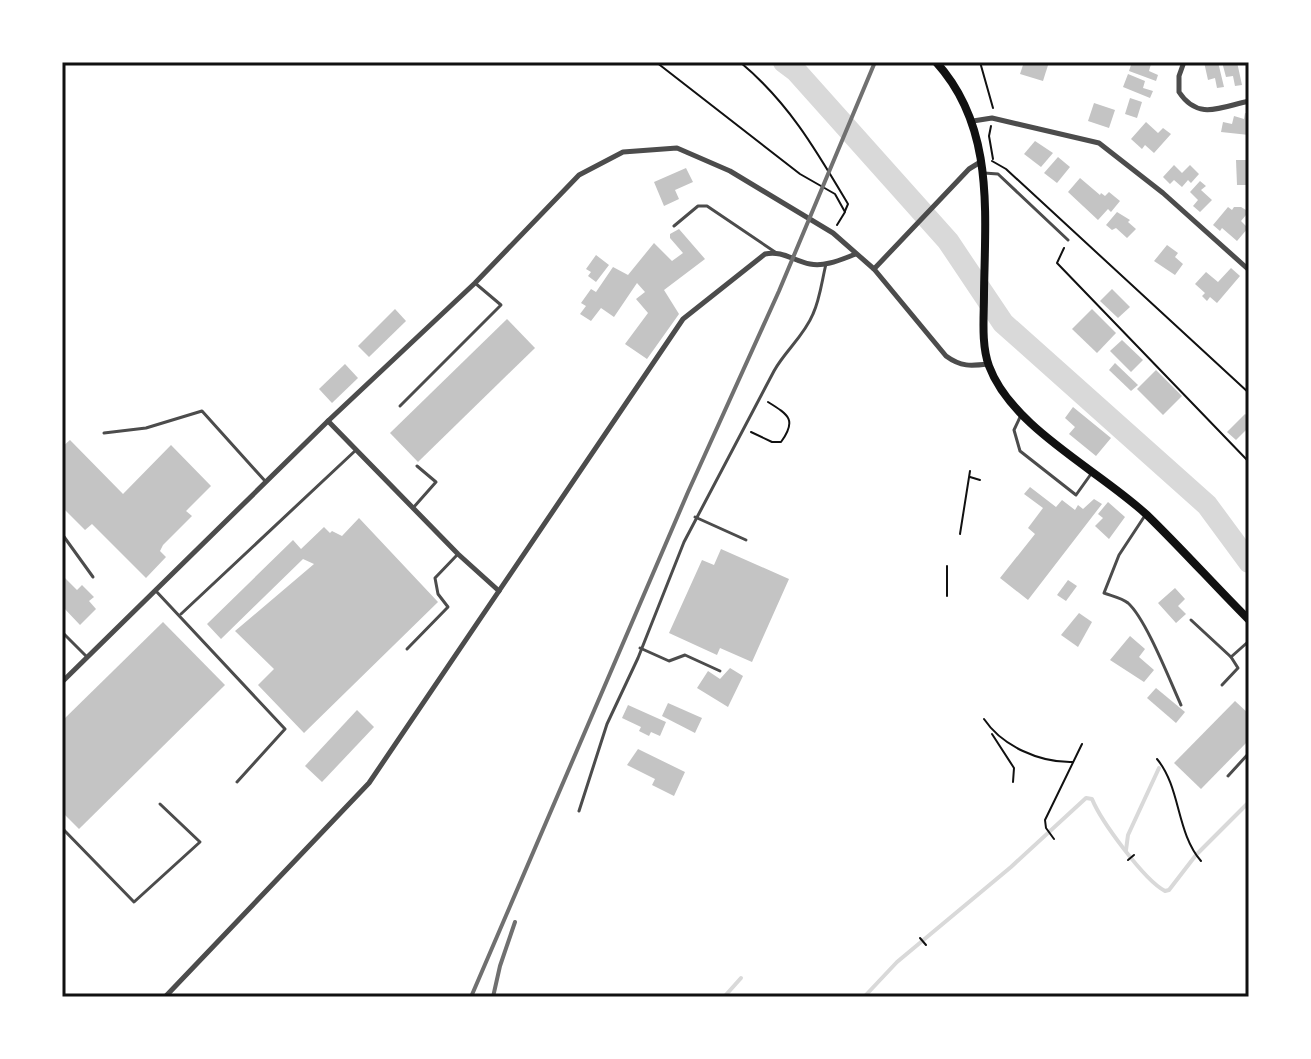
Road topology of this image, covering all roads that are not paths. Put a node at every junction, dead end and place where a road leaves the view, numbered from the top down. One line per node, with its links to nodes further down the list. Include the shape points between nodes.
1 (936, 62): 4 (main road)
2 (1184, 62): 3 (street, via 1179,92 1191,107 1208,111)
3 (1249, 101)
4 (973, 121): 5 (main road); 13 (street, via 992,118 1099,143)
5 (982, 161): 6 (main road); 12 (street)
6 (984, 173): 8 (lane, via 998,174); 15 (main road)
7 (674, 226): 9 (lane, via 698,206 707,206)
8 (1068, 240)
9 (775, 252): 11 (street); 32 (street, via 765,254 683,319)
10 (857, 254): 11 (street); 12 (street); 14 (street, via 833,233 730,171 677,148 623,152 579,175)
11 (826, 264): 26 (lane, via 814,313 784,354)
12 (874, 269): 15 (street, via 946,356 965,366)
13 (1249, 270)
14 (475, 283): 16 (lane, via 501,305); 18 (street)
15 (988, 364): 17 (main road)
16 (400, 406)
17 (1021, 415): 22 (main road); 22 (lane, via 1014,430 1020,451 1076,495)
18 (328, 421): 20 (street); 23 (street)
19 (104, 433): 23 (lane, via 146,428 202,411)
20 (356, 450): 24 (street); 33 (lane)
21 (417, 466): 24 (lane, via 436,482)
22 (1093, 471): 25 (main road)
23 (266, 482): 31 (street)
24 (413, 508): 29 (street)
25 (1146, 514): 35 (main road); 45 (lane, via 1119,555 1104,593 1131,607)
26 (695, 517): 28 (lane); 38 (lane)
27 (62, 534): 30 (lane)
28 (746, 540)
29 (458, 554): 32 (street); 39 (lane, via 435,578 448,607)
30 (93, 577)
31 (155, 590): 33 (lane); 40 (street)
32 (499, 591): 52 (street, via 369,783)
33 (180, 616): 48 (lane, via 285,729)
34 (1191, 620): 41 (lane)
35 (1249, 620)
36 (62, 632): 40 (lane)
37 (1249, 641): 41 (lane)
38 (640, 648): 42 (lane, via 669,661 685,655); 50 (lane, via 607,724)
39 (407, 649)
40 (87, 657): 43 (street)
41 (1231, 657): 44 (lane, via 1238,668)
42 (720, 671)
43 (62, 682)
44 (1222, 685)
45 (1181, 705)
46 (1249, 753): 47 (lane)
47 (1228, 776)
48 (237, 782)
49 (160, 804): 51 (lane, via 200,842 134,902)
50 (579, 811)
51 (62, 828)
52 (165, 997)

